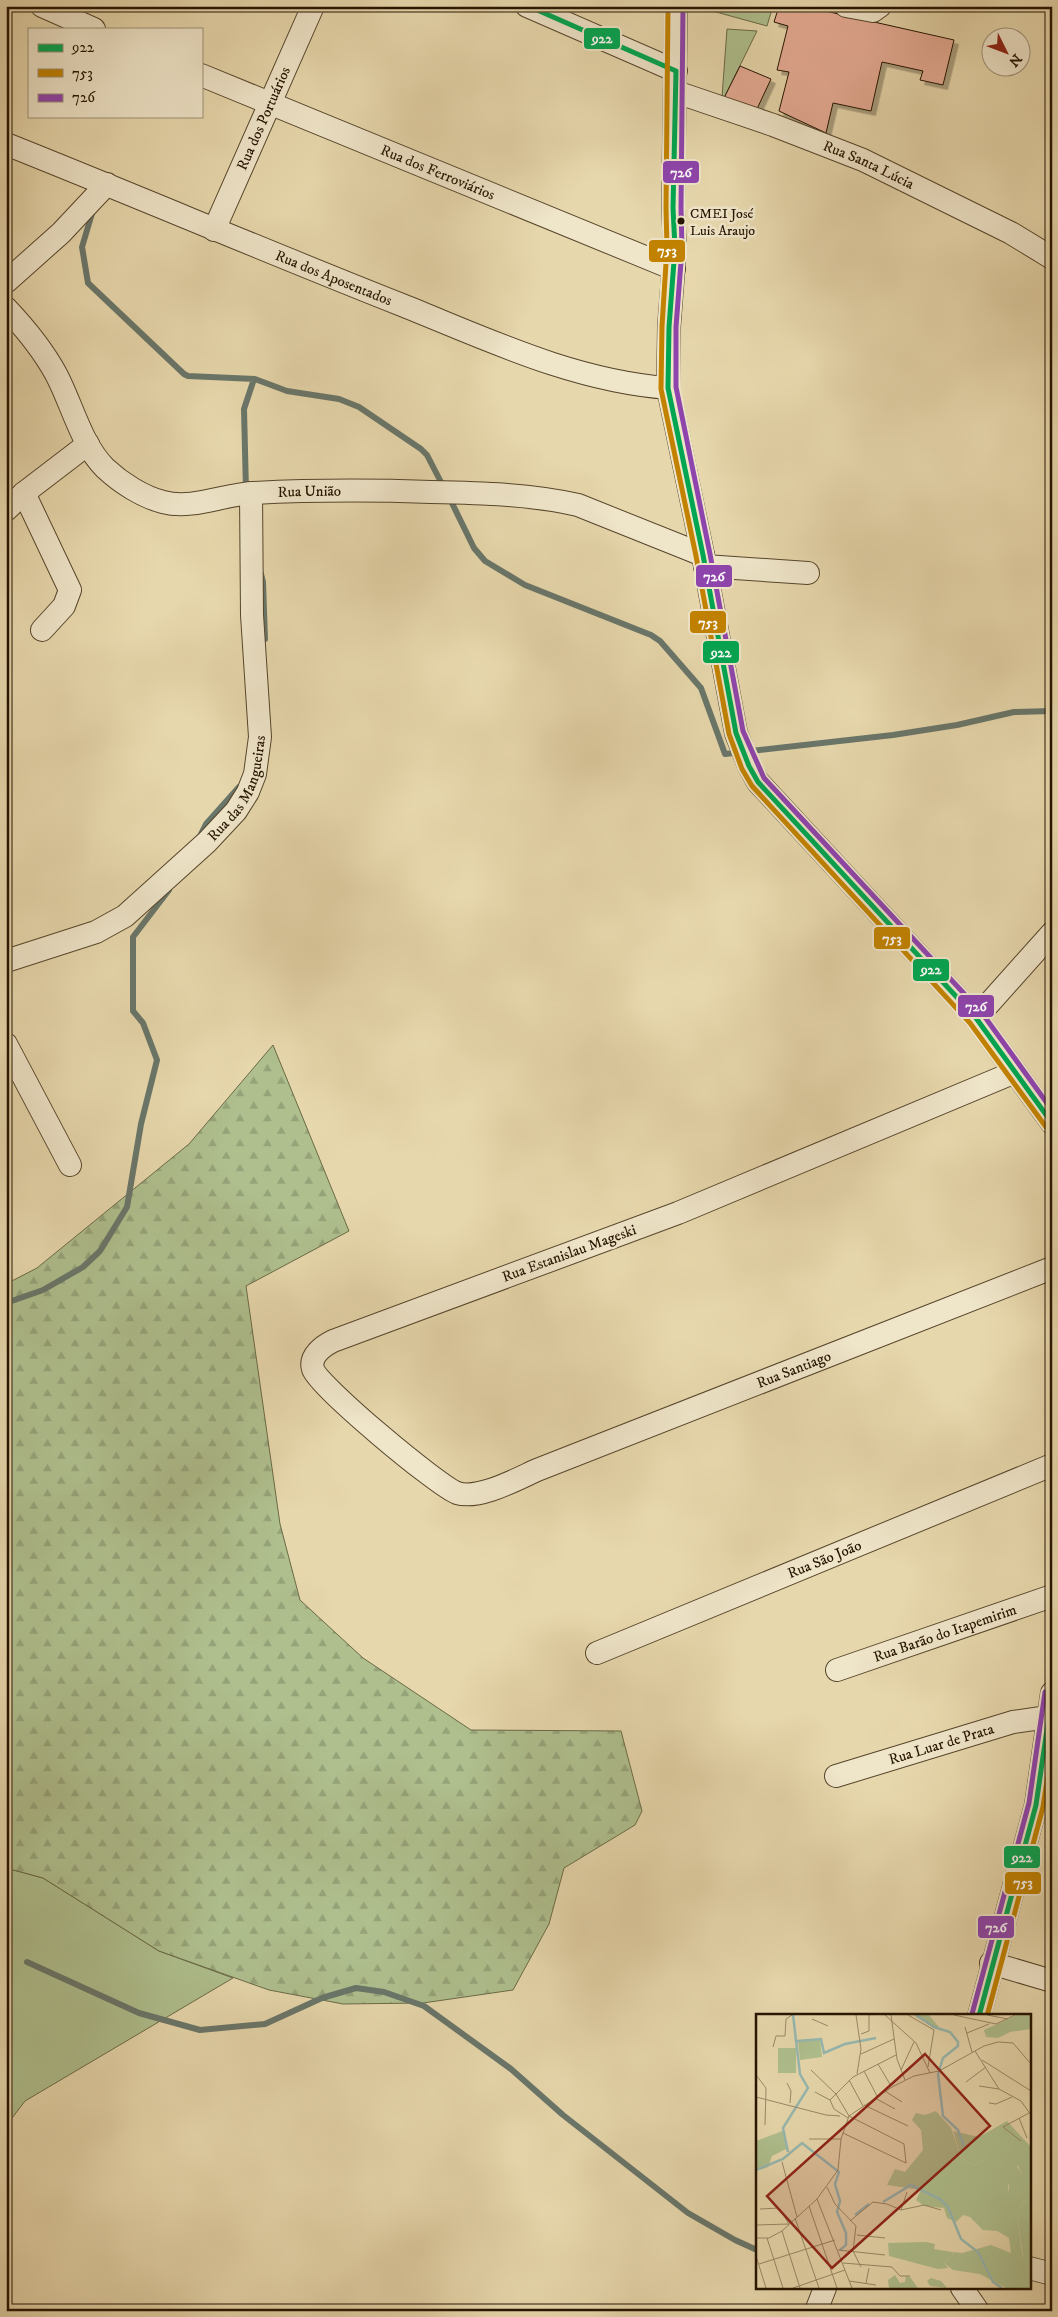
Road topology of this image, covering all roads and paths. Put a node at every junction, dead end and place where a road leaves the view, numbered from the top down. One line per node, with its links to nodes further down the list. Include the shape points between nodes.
1 (42, 6): 7 (street)
2 (313, 6): 10 (street, Rua dos Portuários)
3 (527, 6): 9 (street, Rua Santa Lúcia)
4 (676, 6): 9 (street)
5 (846, 6): 6 (street, via 873,11)
6 (880, 6)
7 (92, 28)
8 (202, 75): 10 (street, Rua dos Ferroviários)
9 (676, 82): 14 (street, Rua Santa Lúcia, via 863,160 1011,233); 15 (street)
10 (270, 105): 13 (street, Rua dos Portuários); 15 (street, Rua dos Ferroviários)
11 (6, 144): 12 (street, Rua dos Aposentados)
12 (107, 184): 13 (street, Rua dos Aposentados); 16 (street, via 61,234)
13 (214, 230): 18 (street, Rua dos Aposentados, via 538,360 604,380)
14 (1052, 258)
15 (674, 269): 18 (street)
16 (6, 282)
17 (6, 308): 19 (street, Rua União, via 38,345 56,374)
18 (668, 388): 23 (street)
19 (88, 444): 20 (street); 21 (street, Rua União, via 118,478 144,496 165,503 192,504)
20 (24, 493): 22 (street); 25 (street, via 70,590 64,606)
21 (250, 493): 23 (street, Rua União, via 362,490 493,493 559,501 578,505); 27 (street, Rua das Mangueiras, via 252,615 260,737 255,774 248,792 208,842 125,916 96,932)
22 (6, 510)
23 (704, 560): 24 (street, Rua União); 28 (street, via 736,733 749,766 771,797)
24 (808, 573)
25 (42, 630)
26 (1052, 933): 28 (street)
27 (6, 961)
28 (976, 1018): 30 (street)
29 (6, 1044): 32 (street)
30 (1016, 1072): 31 (street); 35 (street, Rua Estanislau Mageski, via 678,1213 323,1346 312,1362 319,1379 418,1468)
31 (1052, 1123)
32 (70, 1165)
33 (1052, 1268): 35 (street, Rua Santiago, via 503,1486 482,1492)
34 (1052, 1465): 37 (street, Rua São João)
35 (458, 1493)
36 (1052, 1596): 38 (street, Rua Barão do Itapemirim)
37 (597, 1653)
38 (837, 1670)
39 (1052, 1692): 40 (street)
40 (1048, 1718): 41 (street, Rua Luar de Prata, via 1013,1722); 42 (street)
41 (836, 1776)
42 (1044, 1807): 43 (street)
43 (991, 1963): 44 (street); 45 (street)
44 (1052, 1982)
45 (979, 2014)
46 (1030, 2268): 47 (street)
47 (1052, 2274)
48 (824, 2290): 50 (street)
49 (963, 2290): 51 (street)
50 (816, 2311)
51 (978, 2311)

